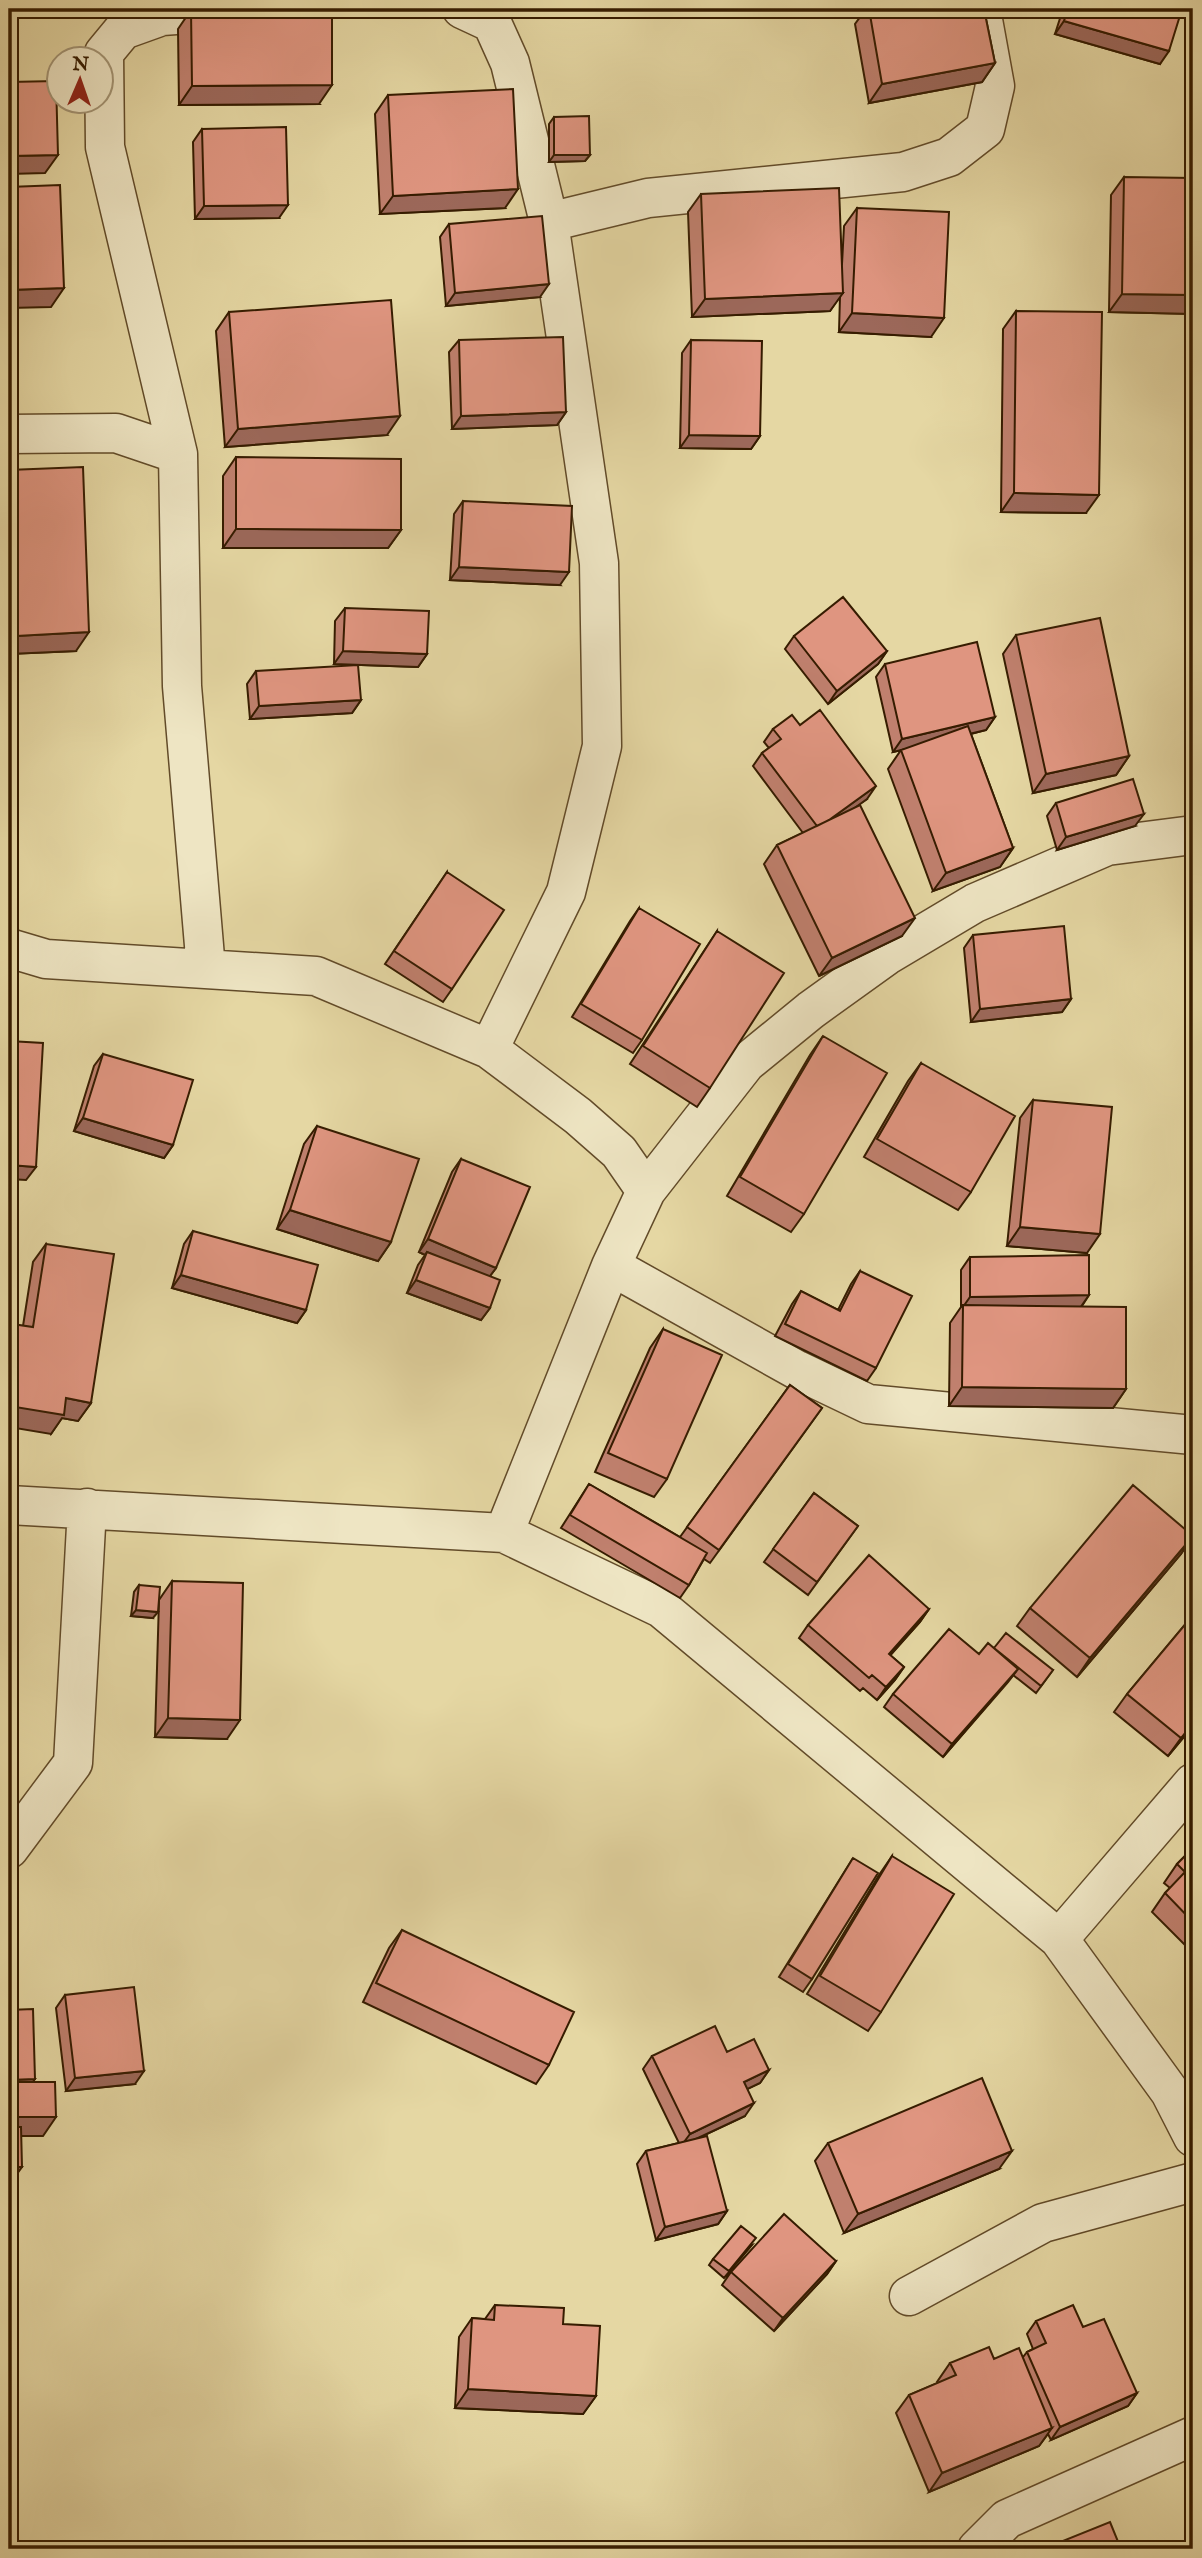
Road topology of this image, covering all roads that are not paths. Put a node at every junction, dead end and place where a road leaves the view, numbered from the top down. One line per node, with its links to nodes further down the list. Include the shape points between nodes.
1 (259, 9): 6 (street, via 162,16 123,30 104,52 105,147)
2 (462, 9): 4 (street, via 492,23 510,63)
3 (981, 9): 4 (street, via 995,86 985,129 949,157 903,172 648,198)
4 (549, 222): 10 (street, via 599,563 602,746 566,892)
5 (9, 434): 6 (street, via 116,433)
6 (178, 453): 9 (street, via 182,685)
7 (1193, 835): 11 (street, via 1107,846 975,903 886,956 746,1063)
8 (9, 948): 9 (street, via 46,958)
9 (206, 969): 10 (street, via 316,976)
10 (489, 1049): 11 (street, via 619,1152)
11 (646, 1191): 12 (street)
12 (611, 1266): 13 (street, via 797,1370 868,1404); 16 (street)
13 (1193, 1435)
14 (9, 1505): 15 (street)
15 (87, 1508): 16 (street); 18 (street, via 73,1763)
16 (504, 1533): 19 (street, via 661,1608)
17 (1193, 1783): 19 (street)
18 (9, 1849)
19 (1059, 1939): 20 (street, via 1170,2092)
20 (1193, 2137)
21 (1193, 2182): 22 (street, via 1043,2223)
22 (909, 2296)
23 (1193, 2436): 24 (street, via 1007,2519)
24 (977, 2549)

